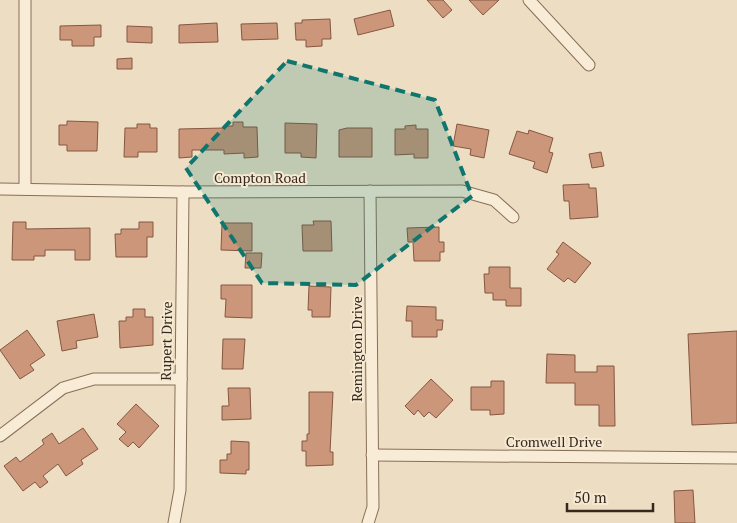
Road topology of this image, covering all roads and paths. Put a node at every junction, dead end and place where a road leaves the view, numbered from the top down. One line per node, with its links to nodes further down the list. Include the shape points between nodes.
1 (25, 0): 5 (street)
2 (529, 0): 3 (street)
3 (589, 65)
4 (0, 189): 5 (street, Compton Road)
5 (25, 189): 7 (street, Compton Road)
6 (370, 191): 7 (street, Compton Road); 8 (street, Compton Road, via 462,191 494,200); 11 (street, Remington Drive)
7 (183, 192): 9 (street, Rupert Drive)
8 (513, 217)
9 (181, 379): 10 (street, via 94,378 63,388); 13 (street, Rupert Drive, via 180,490)
10 (0, 436)
11 (372, 455): 12 (street, Cromwell Drive); 14 (street, Remington Drive, via 373,507)
12 (737, 458)
13 (174, 523)
14 (368, 523)

